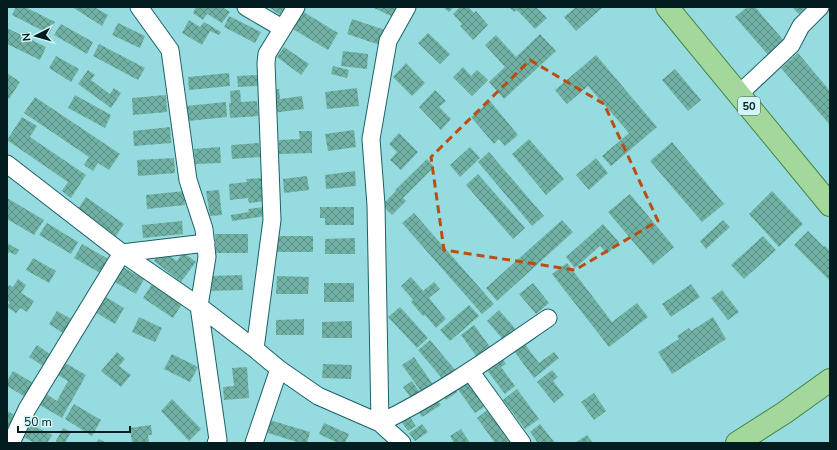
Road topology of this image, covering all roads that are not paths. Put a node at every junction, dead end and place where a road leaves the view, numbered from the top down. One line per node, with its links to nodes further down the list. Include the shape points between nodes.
1 (139, 7): 11 (street, via 170,50 188,180)
2 (246, 7): 7 (street)
3 (296, 7): 7 (street)
4 (407, 7): 19 (street, via 388,41 371,139 376,205)
5 (667, 7): 8 (main road, 50)
6 (820, 7): 8 (street, via 801,26 791,45)
7 (282, 28): 15 (street, via 267,54 266,63 272,220)
8 (739, 94): 10 (main road, 50)
9 (9, 170): 12 (street)
10 (830, 205)
11 (206, 243): 12 (street); 13 (street, via 207,257)
12 (122, 253): 13 (street); 20 (street, via 27,409)
13 (199, 306): 15 (street); 21 (street, via 218,440)
14 (548, 318): 17 (street)
15 (255, 349): 16 (street)
16 (279, 369): 19 (street, via 318,396); 22 (street)
17 (470, 371): 19 (street); 24 (street)
18 (830, 380): 25 (main road)
19 (380, 423): 23 (street)
20 (11, 443)
21 (216, 443)
22 (254, 443)
23 (402, 443)
24 (522, 443)
25 (737, 443)

